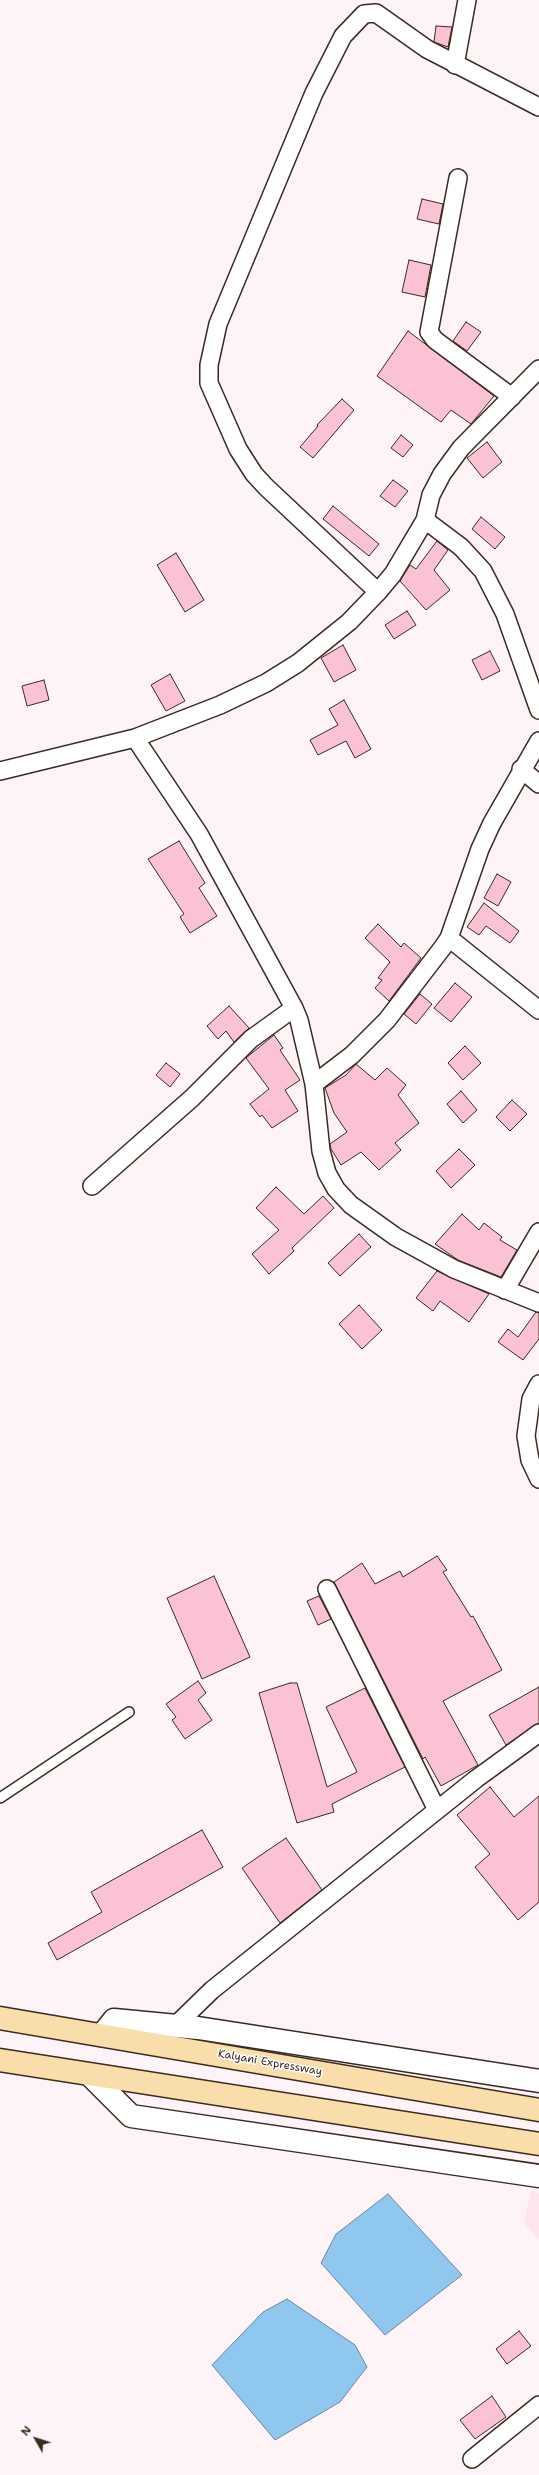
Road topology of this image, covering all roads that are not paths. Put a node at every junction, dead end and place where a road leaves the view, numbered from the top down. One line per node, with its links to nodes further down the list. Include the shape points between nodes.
1 (467, 0): 2 (street)
2 (455, 65): 3 (street); 8 (street, via 404,34 376,12 364,14 350,27 329,61 298,129 225,305 213,341 209,365 209,382 216,401 238,449 254,474)
3 (539, 107)
4 (458, 178): 6 (street, via 429,332 435,340)
5 (539, 369): 6 (street)
6 (512, 397): 7 (street, via 461,448 442,474 431,495)
7 (425, 520): 8 (street, via 393,574); 9 (street, via 461,547 486,576 505,614)
8 (378, 592): 10 (street, via 349,622 320,646 266,683 220,705)
9 (539, 710)
10 (135, 738): 13 (street); 16 (street, via 199,834)
11 (539, 741): 12 (street)
12 (521, 769): 14 (street); 15 (street, via 480,848)
13 (0, 771)
14 (539, 784)
15 (449, 938): 17 (street); 18 (street, via 387,1020 352,1054)
16 (294, 1008): 18 (street); 19 (street, via 251,1039 192,1098)
17 (539, 1010)
18 (314, 1084): 21 (street, via 321,1151 327,1173 351,1205 396,1237 454,1269)
19 (92, 1186)
20 (539, 1232): 21 (street)
21 (505, 1290): 22 (street)
22 (539, 1303)
23 (539, 1384): 24 (street, via 531,1399 526,1436 530,1460)
24 (539, 1479)
25 (328, 1588): 29 (street)
26 (129, 1712): 28 (lane)
27 (539, 1733): 29 (street)
28 (0, 1798)
29 (437, 1810): 31 (street, via 212,1990)
30 (0, 2018): 32 (highway, Kalyani Expressway)
31 (175, 2026): 32 (street, via 114,2020); 35 (street)
32 (102, 2035): 36 (highway, Kalyani Expressway)
33 (0, 2060): 34 (highway)
34 (90, 2075): 37 (highway); 38 (street, via 131,2116)
35 (539, 2081)
36 (539, 2110)
37 (539, 2144)
38 (539, 2176)
39 (539, 2405): 40 (street)
40 (472, 2459)

